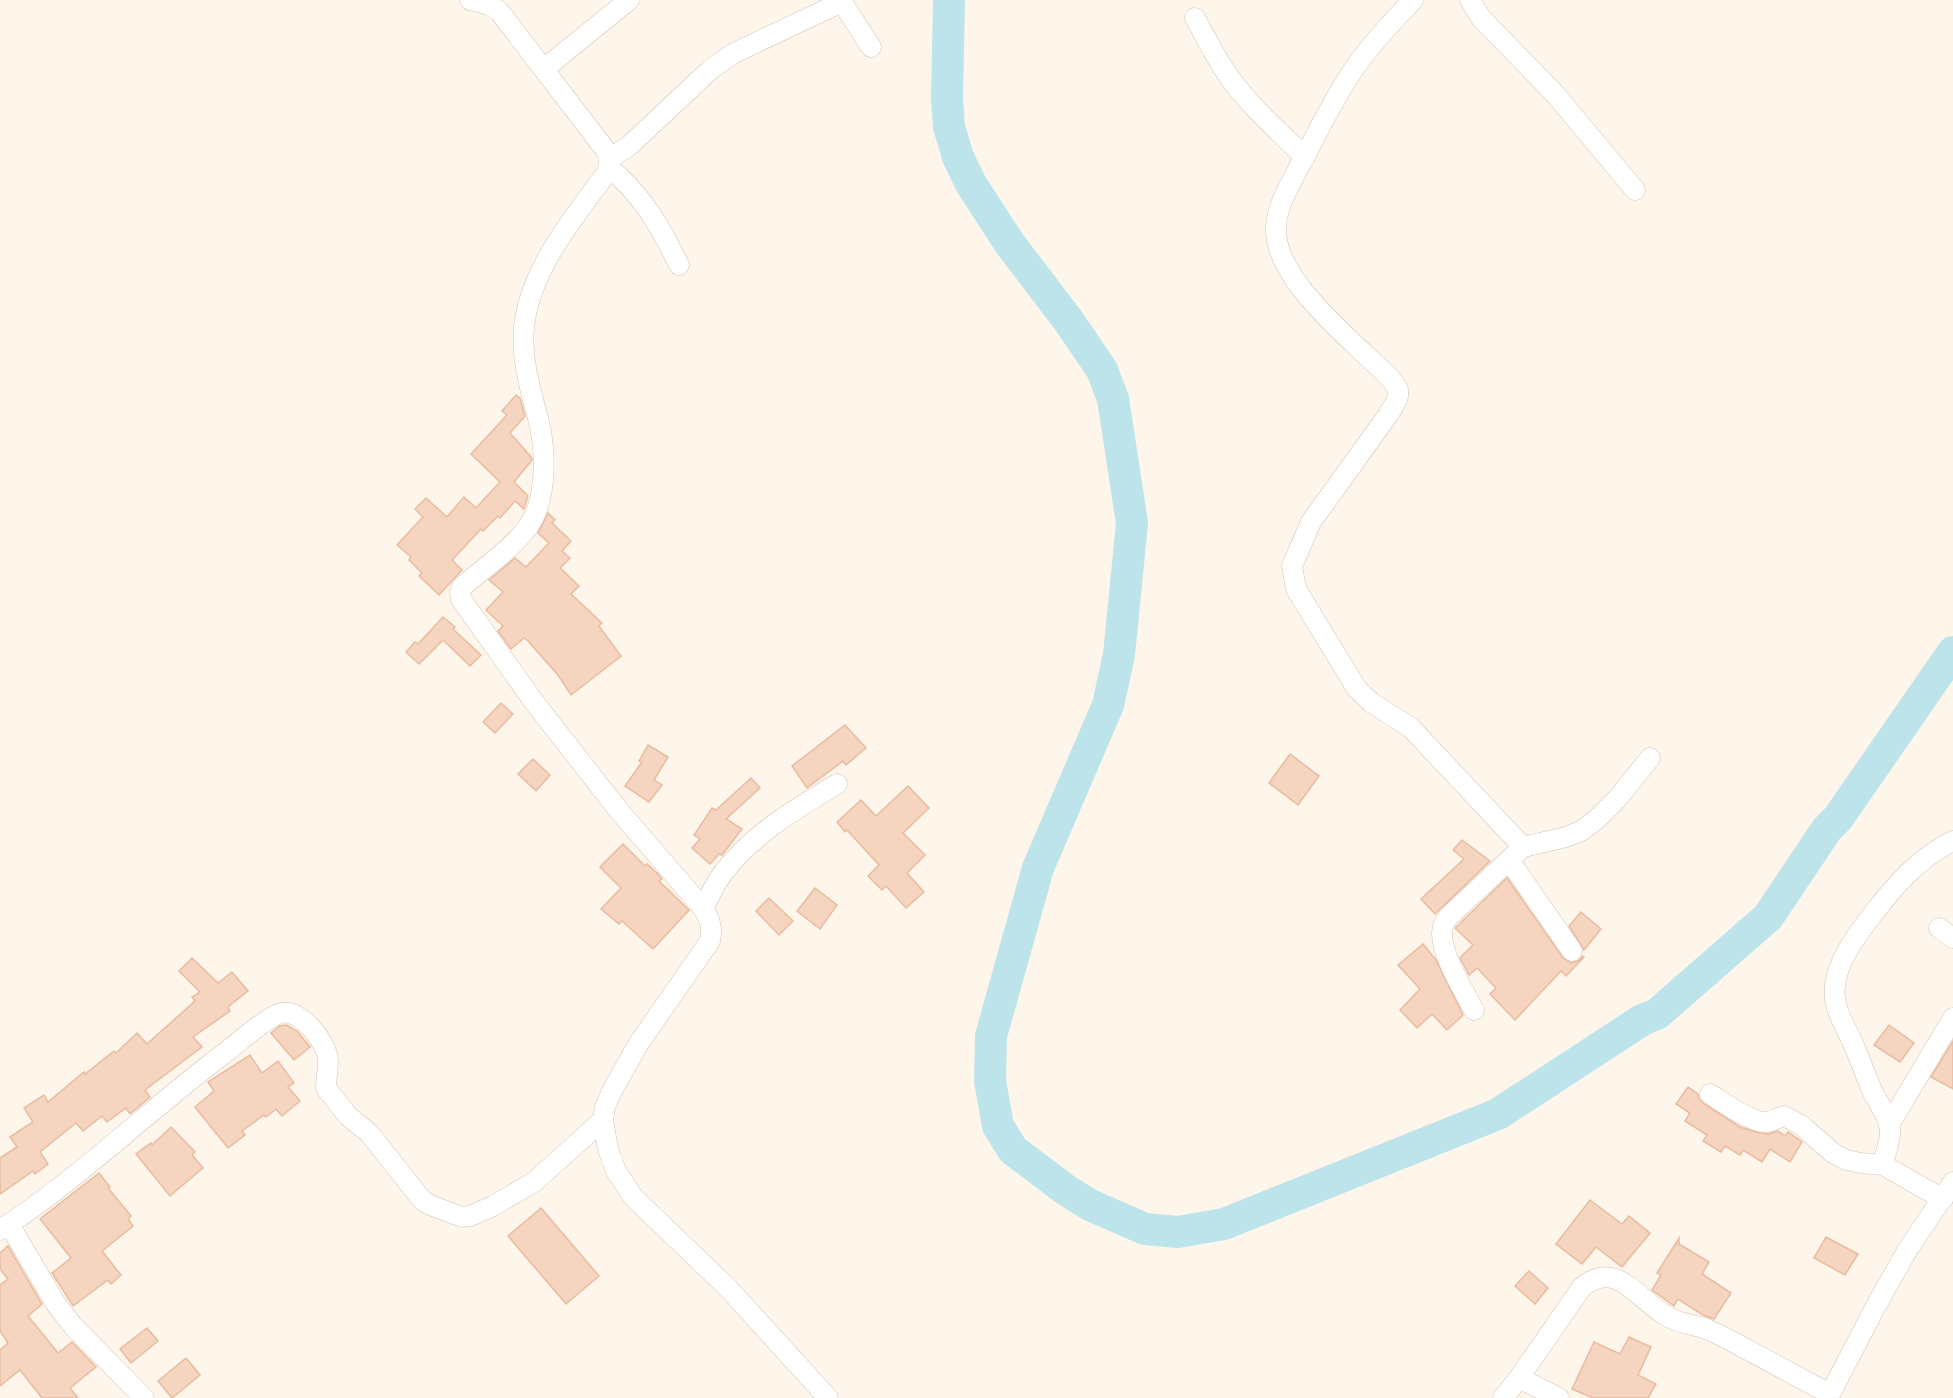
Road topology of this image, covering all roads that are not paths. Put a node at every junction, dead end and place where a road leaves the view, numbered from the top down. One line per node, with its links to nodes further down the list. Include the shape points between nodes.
1 (470, 0): 8 (street, via 499,11)
2 (629, 0): 8 (street)
3 (1413, 0): 9 (street, via 1356,65)
4 (1470, 0): 11 (street, via 1481,18 1555,94)
5 (841, 1): 7 (street); 10 (street, via 734,53 711,69)
6 (1195, 18): 9 (street, via 1226,72 1255,110)
7 (871, 47)
8 (544, 69): 10 (street, via 607,152)
9 (1305, 157): 16 (street, via 1279,210 1277,242 1303,291 1384,372 1398,390 1398,398 1311,522 1292,566 1296,589 1358,689 1411,728)
10 (609, 164): 12 (street, via 651,212); 17 (street, via 548,259 528,304 525,357 544,448 536,513 522,534 460,592 465,607 534,702 620,812)
11 (1635, 190)
12 (679, 265)
13 (1650, 758): 16 (street, via 1617,799 1581,831)
14 (837, 784): 17 (street, via 756,839 722,874)
15 (1953, 841): 23 (street, via 1936,849 1907,874 1880,905 1857,935 1838,974 1837,1007)
16 (1516, 854): 18 (street); 19 (street, via 1444,923 1442,932 1451,967)
17 (703, 908): 22 (street, via 710,921 710,942 627,1062 605,1107)
18 (1572, 951)
19 (1474, 1010)
20 (1953, 1018): 23 (street)
21 (1710, 1094): 24 (street, via 1749,1117 1766,1122 1784,1116 1846,1160)
22 (603, 1120): 26 (street, via 534,1182 470,1216 454,1215 422,1200 369,1133 348,1116 326,1088 328,1060 324,1044 293,1013 282,1012); 30 (street, via 612,1160 634,1198 728,1288)
23 (1889, 1125): 24 (street)
24 (1883, 1165): 25 (street)
25 (1948, 1190): 28 (street, via 1908,1249)
26 (5, 1227): 29 (street, via 73,1326)
27 (1519, 1378): 28 (street, via 1582,1287 1601,1276 1626,1285 1665,1316 1718,1334); 31 (street); 32 (street)
28 (1829, 1396)
29 (144, 1398)
30 (828, 1398)
31 (1503, 1398)
32 (1559, 1398)

